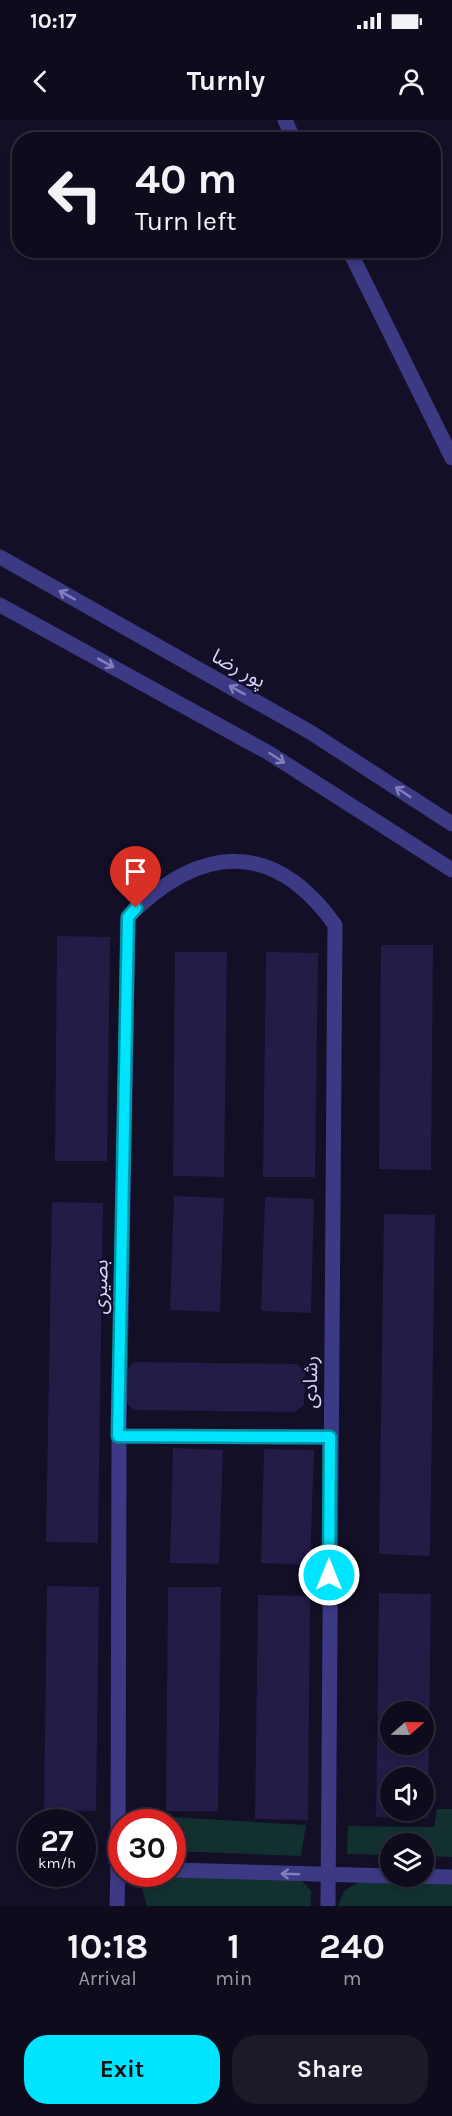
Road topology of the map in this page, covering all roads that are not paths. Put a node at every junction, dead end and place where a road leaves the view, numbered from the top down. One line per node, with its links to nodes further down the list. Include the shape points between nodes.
1 (353, 258): 2 (street)
2 (452, 458)
3 (0, 557): 5 (street, پور رضا, one-way to 3, via 310,732)
4 (0, 605): 6 (street, one-way to 6, via 268,753)
5 (452, 824)
6 (452, 870)
7 (335, 925): 8 (street, بصیری, via 320,903 297,883 250,862 224,861 197,867 169,881 128,917); 9 (street, رشادی)
8 (118, 1436): 9 (street); 10 (street, بصیری)
9 (330, 1437): 12 (street, رشادی)
10 (120, 1809)
11 (186, 1870): 12 (street, one-way to 11)
12 (328, 1875): 13 (street); 18 (street, رشادی)
13 (380, 1876)
14 (434, 1877): 15 (street)
15 (452, 1877)
16 (118, 1887): 17 (street, بصیری)
17 (117, 1906)
18 (328, 1906)

